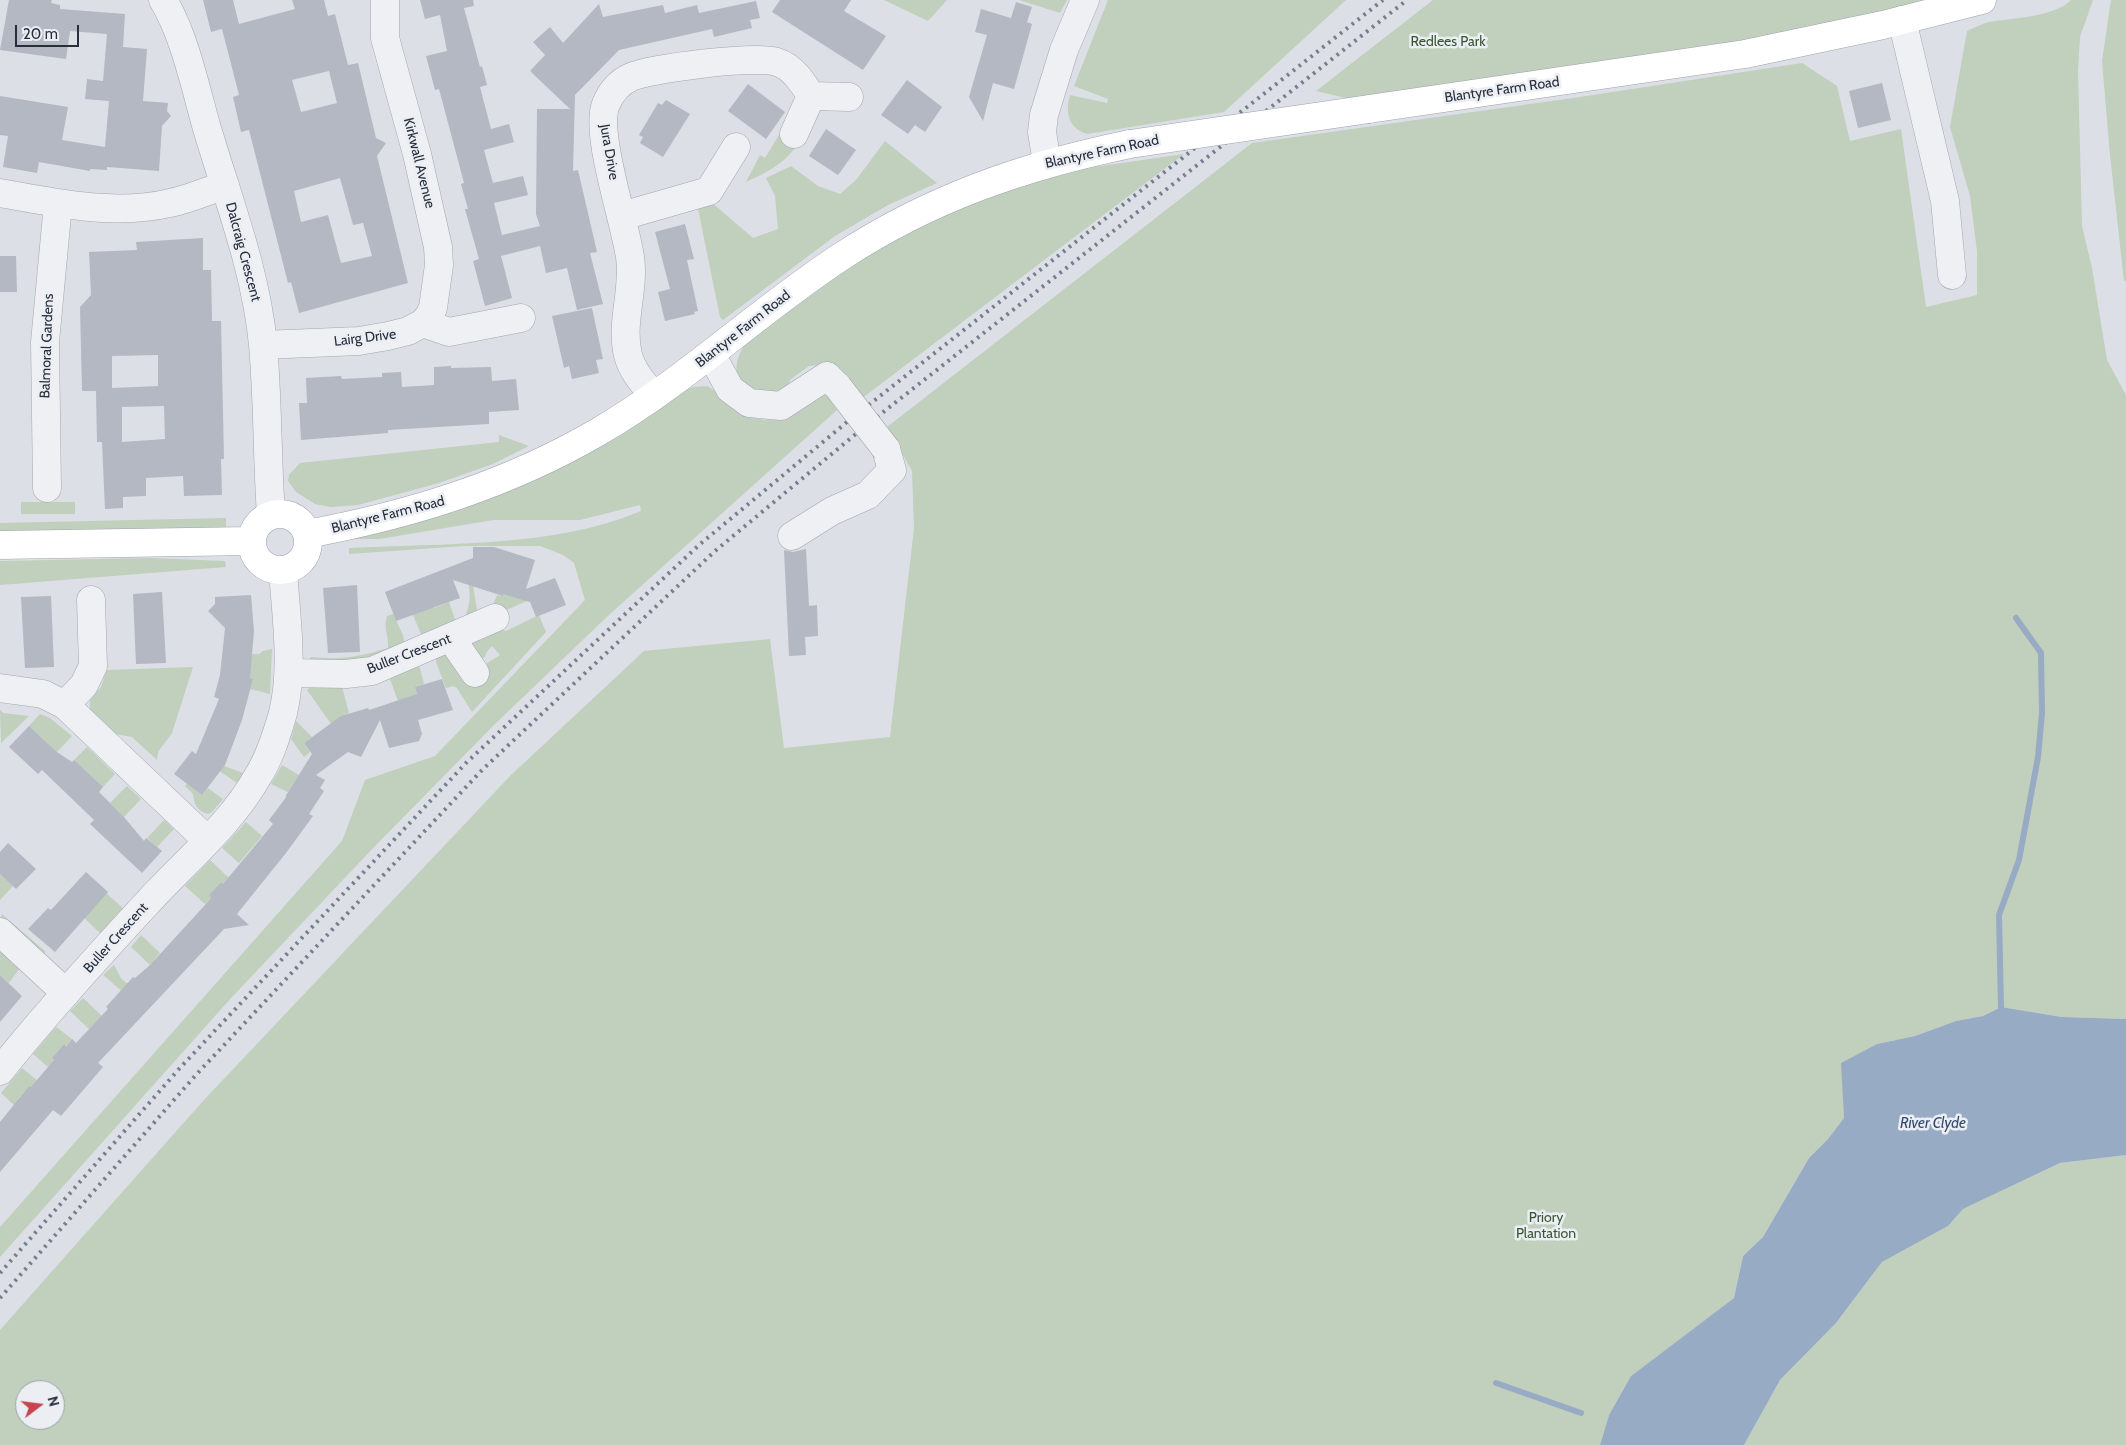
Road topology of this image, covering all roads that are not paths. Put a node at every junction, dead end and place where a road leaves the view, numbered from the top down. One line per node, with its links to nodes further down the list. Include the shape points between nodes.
1 (163, 0): 11 (street, Dalcraig Crescent, via 184,50)
2 (385, 0): 17 (street, Kirkwall Avenue, via 385,38 417,154 438,247 436,300)
3 (1085, 0): 10 (street, via 1064,50 1044,115 1042,132)
4 (1982, 0): 5 (main road, Blantyre Farm Road)
5 (1902, 20): 10 (main road, Blantyre Farm Road, bridge, via 1686,64 1130,144); 15 (street, via 1945,201)
6 (811, 96): 7 (street); 8 (street); 14 (street, Jura Drive, via 791,70 778,62 757,58 651,70 630,77 615,88 602,121)
7 (849, 97)
8 (794, 134)
9 (736, 147): 14 (street, via 709,192)
10 (1047, 163): 19 (main road, Blantyre Farm Road, via 963,192 893,225 838,258)
11 (225, 185): 13 (street, via 170,203 143,207); 18 (street, Dalcraig Crescent, via 248,267)
12 (0, 193): 13 (street)
13 (58, 204): 21 (street, Balmoral Gardens, via 45,342)
14 (622, 216): 20 (street, Jura Drive, via 631,258 625,340 634,370)
15 (1952, 274)
16 (521, 318): 17 (street, via 449,332)
17 (422, 323): 18 (street, Lairg Drive, via 408,331 363,340)
18 (263, 345): 22 (street, Dalcraig Crescent)
19 (711, 354): 20 (main road, Blantyre Farm Road); 24 (street, bridge, via 730,389 750,403 781,406 827,376 886,449 892,470 868,495 832,511)
20 (654, 396): 23 (main road, Blantyre Farm Road, via 574,445 488,486 412,511)
21 (47, 488)
22 (271, 515): 23 (main road, via 279,513 296,519); 25 (main road, via 259,522)
23 (307, 534): 27 (main road, via 306,553 292,567)
24 (792, 536)
25 (251, 541): 26 (main road); 27 (main road, via 257,559 264,566)
26 (0, 545)
27 (283, 570): 31 (street, Buller Crescent)
28 (91, 600): 34 (street, via 93,666 84,685)
29 (495, 618): 30 (street, Buller Crescent)
30 (451, 638): 31 (street, Buller Crescent, via 372,670 346,674); 32 (street)
31 (289, 673): 35 (street, Buller Crescent, via 283,711 264,764 246,793)
32 (475, 674)
33 (0, 688): 34 (street, via 43,694)
34 (65, 705): 35 (street)
35 (207, 840): 37 (street, Buller Crescent)
36 (0, 932): 37 (street)
37 (66, 993): 38 (street, Buller Crescent)
38 (0, 1072)

